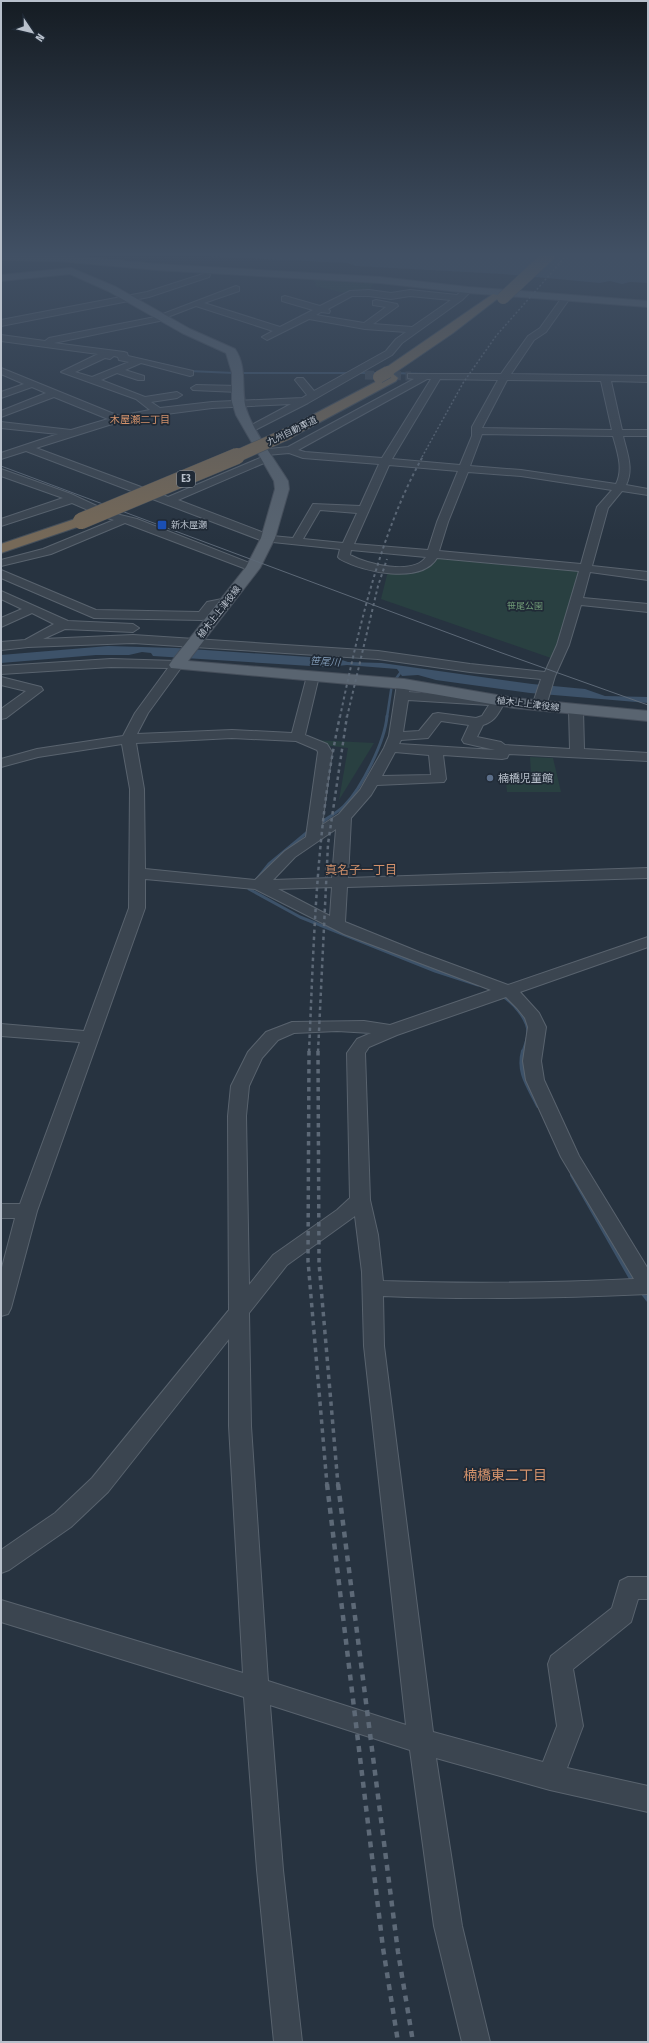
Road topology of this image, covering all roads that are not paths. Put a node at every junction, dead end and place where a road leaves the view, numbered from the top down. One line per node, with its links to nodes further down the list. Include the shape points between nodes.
1 (82, 350): 6 (street)
2 (230, 350): 25 (main road, 植木上上津役線, via 238,373)
3 (391, 350): 26 (street, via 357,374)
4 (433, 350): 11 (highway, 九州自動車道 / E3)
5 (522, 350): 13 (street)
6 (123, 357): 7 (street); 18 (street, via 104,355 66,372)
7 (140, 360): 8 (street); 9 (street)
8 (118, 370): 15 (street); 18 (street)
9 (190, 373)
10 (4, 375): 20 (street)
11 (394, 375): 12 (street); 51 (highway, 九州自動車道 / E3, bridge, via 348,403 284,431 200,473)
12 (426, 376): 14 (street); 39 (street)
13 (504, 376): 14 (street); 16 (street); 33 (street)
14 (437, 377): 43 (street)
15 (141, 378)
16 (605, 378): 17 (street); 34 (street)
17 (648, 379)
18 (93, 380): 27 (street)
19 (300, 380): 26 (street)
20 (33, 384): 22 (street); 23 (street)
21 (196, 388): 25 (street)
22 (55, 393): 29 (street); 30 (street)
23 (1, 394)
24 (177, 396): 27 (street)
25 (238, 396): 26 (street); 28 (street); 32 (main road, 植木上上津役線, via 242,415)
26 (309, 399): 32 (street)
27 (144, 400): 28 (street)
28 (158, 412): 30 (street)
29 (1, 414)
30 (119, 420): 36 (street)
31 (1, 425): 36 (street)
32 (251, 428): 41 (main road, 植木上上津役線)
33 (477, 431): 34 (street); 44 (street)
34 (618, 433): 35 (street); 46 (street, via 626,471)
35 (648, 433)
36 (73, 434): 38 (street)
37 (1, 447): 40 (street)
38 (27, 448): 40 (street); 49 (street)
39 (290, 450): 41 (street); 43 (street, via 303,455)
40 (14, 452): 42 (street)
41 (265, 455): 49 (street); 54 (main road, 植木上上津役線, via 281,481 282,488)
42 (1, 456)
43 (385, 462): 44 (street); 50 (street)
44 (465, 469): 46 (street, via 521,473); 59 (street, via 444,516)
45 (1, 472): 48 (street)
46 (619, 488): 47 (street); 62 (street, via 603,507)
47 (648, 492)
48 (72, 499): 52 (street, via 108,515); 53 (street)
49 (167, 501): 54 (street)
50 (362, 510): 56 (street, via 317,506); 57 (street)
51 (76, 518): 55 (highway, 九州自動車道 / E3); 58 (highway, 九州自動車道 / E3)
52 (124, 519): 60 (street, via 18,561); 61 (street)
53 (1, 523)
54 (267, 538): 56 (street); 61 (main road, 植木上上津役線)
55 (1, 541)
56 (296, 542): 57 (street)
57 (346, 547): 59 (street); 59 (street, via 344,557 357,564 376,568 412,569 429,561)
58 (1, 549)
59 (432, 553): 62 (street)
60 (1, 563)
61 (254, 568): 67 (main road, 植木上上津役線)
62 (586, 568): 64 (street); 66 (street)
63 (1, 574): 67 (street, via 94,614 202,616 211,605)
64 (648, 576)
65 (1, 595): 69 (street)
66 (576, 601): 68 (street); 79 (street, via 563,645)
67 (227, 602): 74 (main road, 植木上上津役線)
68 (648, 608)
69 (32, 609): 70 (street); 71 (street)
70 (1, 623)
71 (65, 625): 72 (street, via 139,628); 73 (street)
72 (133, 639): 73 (street); 74 (street)
73 (28, 643): 75 (street)
74 (194, 644): 76 (main road, 植木上上津役線); 79 (street, via 378,655)
75 (1, 646)
76 (178, 664): 77 (street, via 114,662); 78 (main road, 植木上上津役線); 88 (street, via 142,713)
77 (4, 676): 84 (street, via 36,690)
78 (313, 676): 80 (main road, 植木上上津役線); 87 (street)
79 (548, 677): 82 (street)
80 (403, 690): 81 (main road, 植木上上津役線); 89 (street)
81 (504, 702): 82 (main road, 植木上上津役線); 86 (street, via 487,719)
82 (540, 704): 83 (main road, 植木上上津役線)
83 (576, 710): 85 (main road, 植木上上津役線); 92 (street)
84 (1, 715)
85 (648, 716)
86 (477, 722): 89 (street, via 438,717 422,735); 90 (street, via 470,740 496,744)
87 (298, 737): 88 (street, via 232,734); 97 (street, via 322,747 325,752)
88 (128, 739): 94 (street, via 37,753); 99 (street, via 137,789)
89 (393, 742): 91 (street); 95 (street)
90 (502, 749): 91 (street, via 502,755); 92 (street)
91 (435, 751): 95 (street, via 439,779)
92 (577, 753): 93 (street)
93 (648, 757)
94 (1, 763)
95 (372, 781): 96 (street, via 358,803)
96 (344, 816): 97 (street); 100 (street)
97 (313, 837): 101 (street, via 290,854)
98 (648, 873): 100 (street)
99 (138, 874): 101 (street); 107 (street, via 137,908)
100 (340, 883): 101 (street); 102 (street)
101 (259, 885): 102 (street, via 305,911)
102 (337, 925): 104 (street)
103 (648, 942): 104 (street)
104 (509, 990): 106 (street); 111 (street, via 533,1017 537,1027 532,1061 535,1080 570,1157)
105 (1, 1030): 107 (street)
106 (391, 1031): 108 (street, via 363,1043 356,1053); 114 (street, via 364,1026 292,1028 272,1036 254,1056 240,1086 237,1116)
107 (90, 1038): 110 (street)
108 (360, 1200): 112 (street, via 366,1220); 114 (street, via 344,1215 280,1260)
109 (1, 1211): 110 (street)
110 (27, 1211): 113 (street)
111 (648, 1286): 112 (street, via 547,1291)
112 (373, 1288): 119 (street, via 374,1346)
113 (1, 1308)
114 (238, 1314): 115 (street, via 100,1485 63,1520); 118 (street, via 240,1426 251,1621)
115 (1, 1563)
116 (648, 1588): 120 (street, via 628,1588 623,1614 560,1664 570,1726)
117 (1, 1611): 118 (street)
118 (258, 1689): 119 (street, via 297,1704); 122 (street, via 270,1870)
119 (421, 1741): 120 (street); 123 (street, via 448,1926)
120 (550, 1777): 121 (street)
121 (648, 1799)
122 (288, 2042)
123 (476, 2042)

